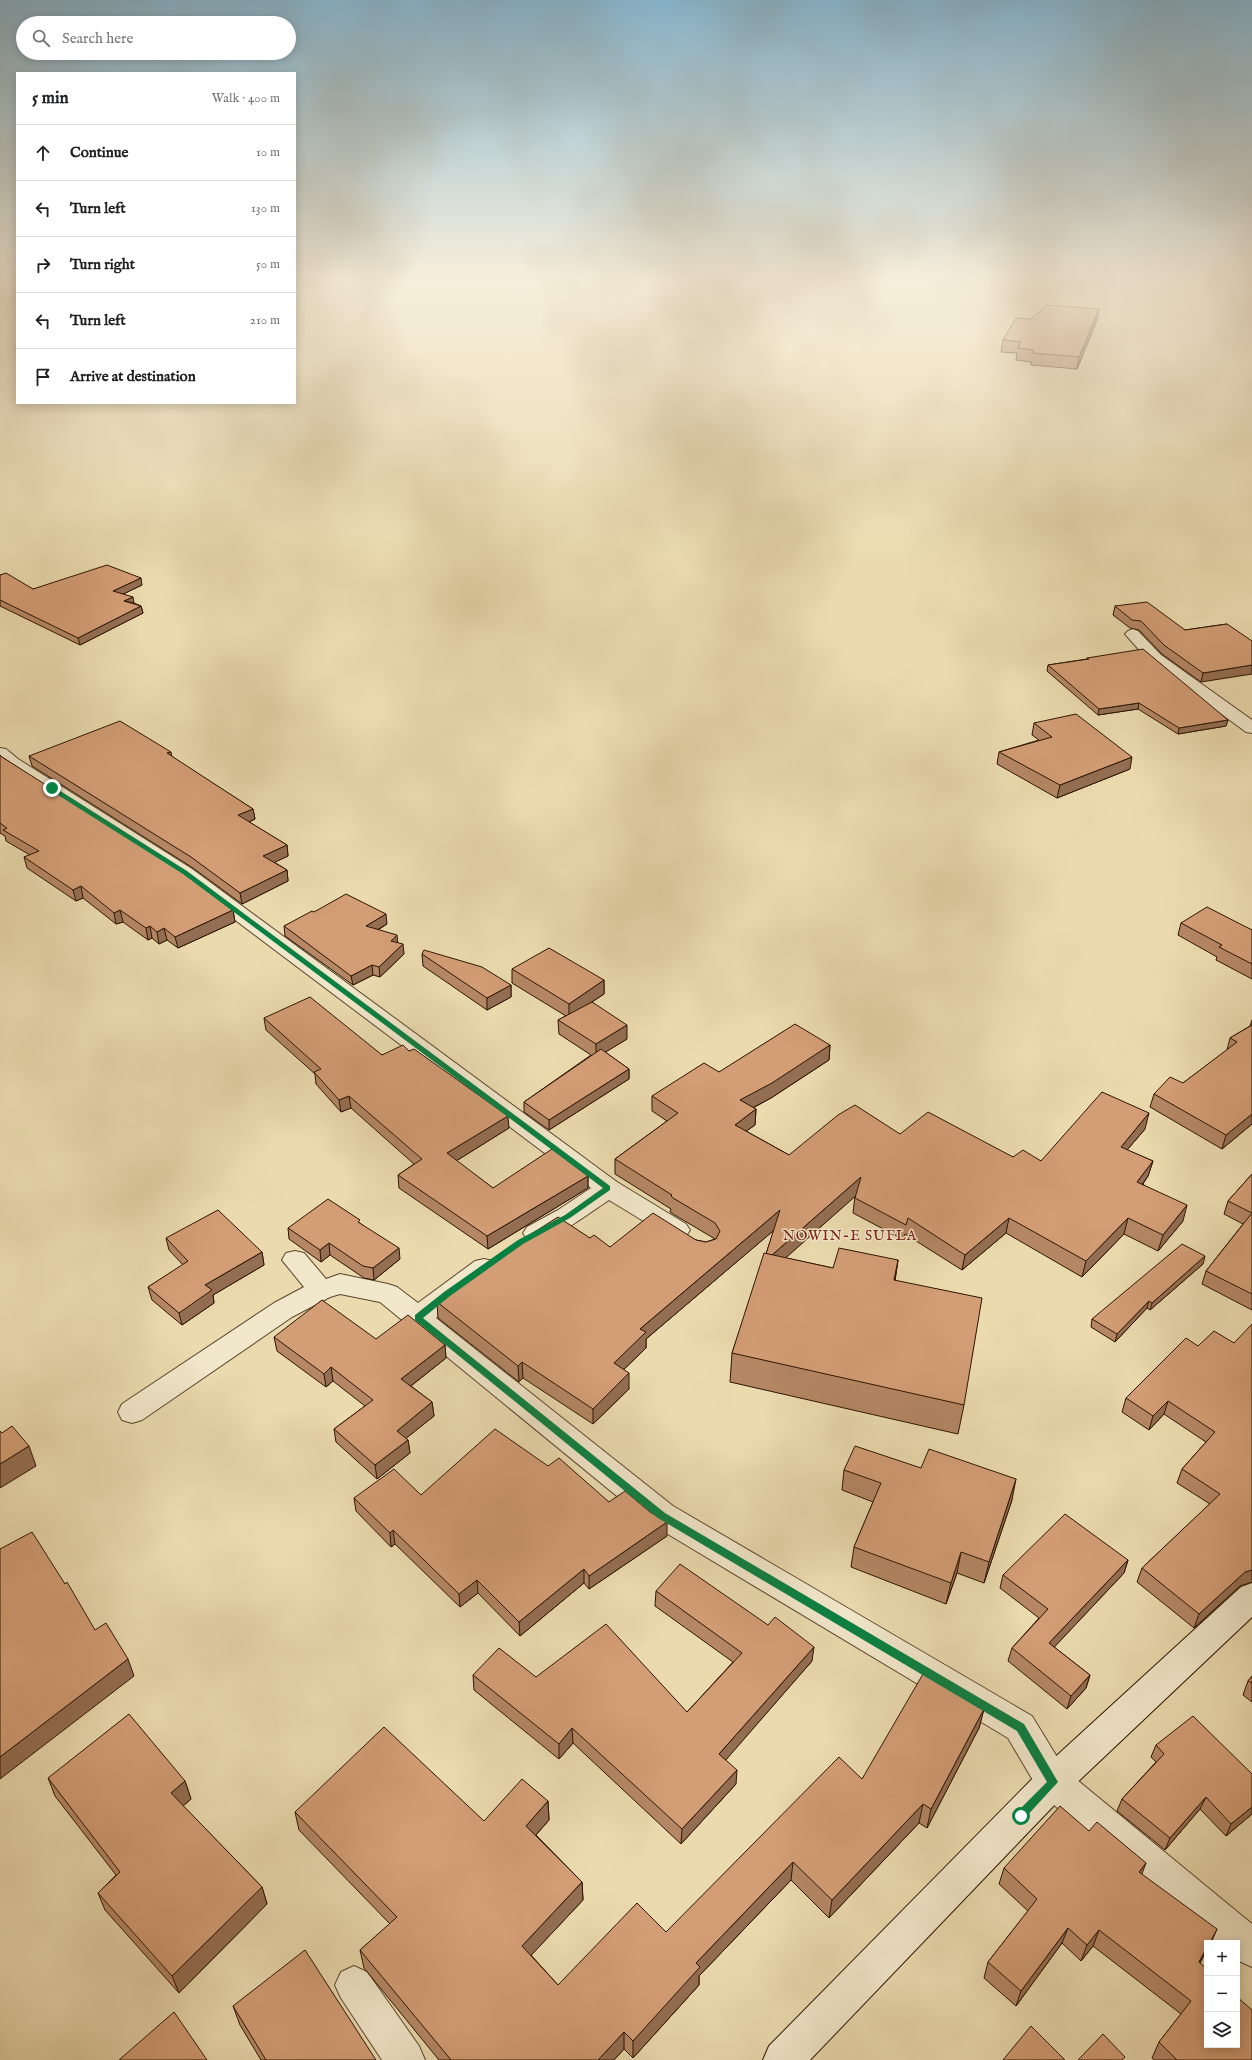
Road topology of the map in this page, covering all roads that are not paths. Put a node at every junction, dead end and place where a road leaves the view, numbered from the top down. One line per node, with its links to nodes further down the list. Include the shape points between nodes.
1 (1133, 634): 2 (street, via 1155,658)
2 (1252, 728)
3 (0, 753): 4 (street, via 185,873)
4 (608, 1188): 5 (street); 8 (street, via 567,1216 508,1250)
5 (692, 1239)
6 (295, 1260): 7 (street)
7 (321, 1290): 8 (street, via 340,1284 388,1294); 9 (street, via 284,1310)
8 (418, 1318): 11 (street, via 662,1515 1020,1728)
9 (132, 1412)
10 (1252, 1597): 11 (street)
11 (1053, 1782): 12 (street); 15 (street)
12 (1252, 1948)
13 (354, 1985): 14 (street)
14 (405, 2060)
15 (783, 2060)

